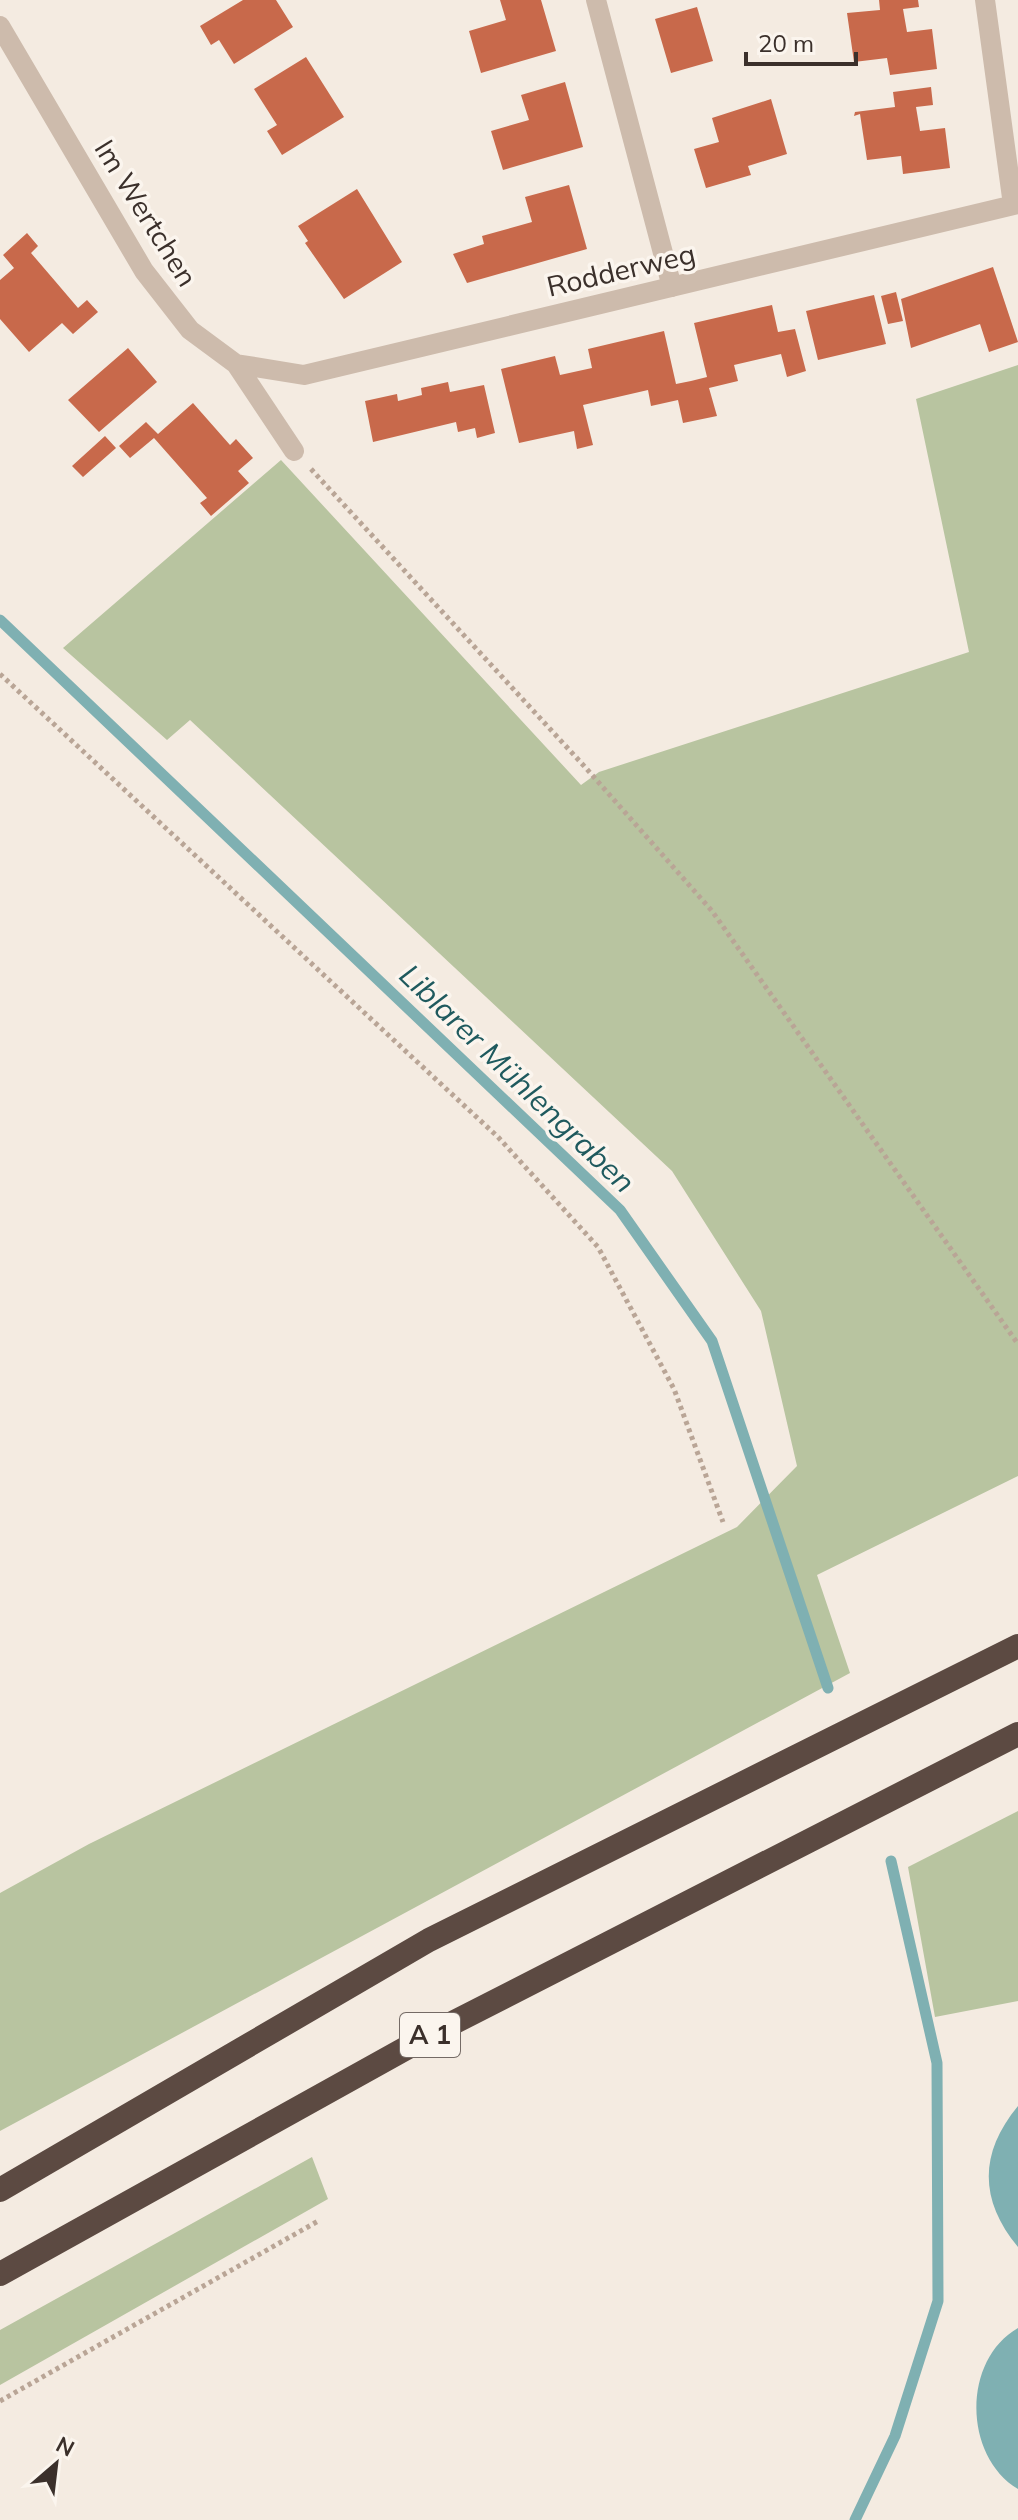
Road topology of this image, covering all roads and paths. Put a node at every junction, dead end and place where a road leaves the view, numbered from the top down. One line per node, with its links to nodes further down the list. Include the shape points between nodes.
1 (596, 0): 5 (street)
2 (985, 0): 4 (street)
3 (0, 26): 6 (street, Im Wertchen, via 144,271 190,330)
4 (1016, 204): 5 (street, Rodderweg)
5 (672, 287): 6 (street, Rodderweg, via 304,375)
6 (236, 364): 7 (street, Im Wertchen)
7 (294, 451): 9 (path, via 712,911)
8 (0, 674): 10 (path, via 498,1137 598,1247 674,1389)
9 (1018, 1344)
10 (723, 1522)
11 (1018, 1646): 13 (highway, via 429,1940)
12 (1018, 1734): 15 (highway, A 1, via 437,2031)
13 (0, 2190)
14 (320, 2220): 16 (path)
15 (0, 2274)
16 (0, 2401)

